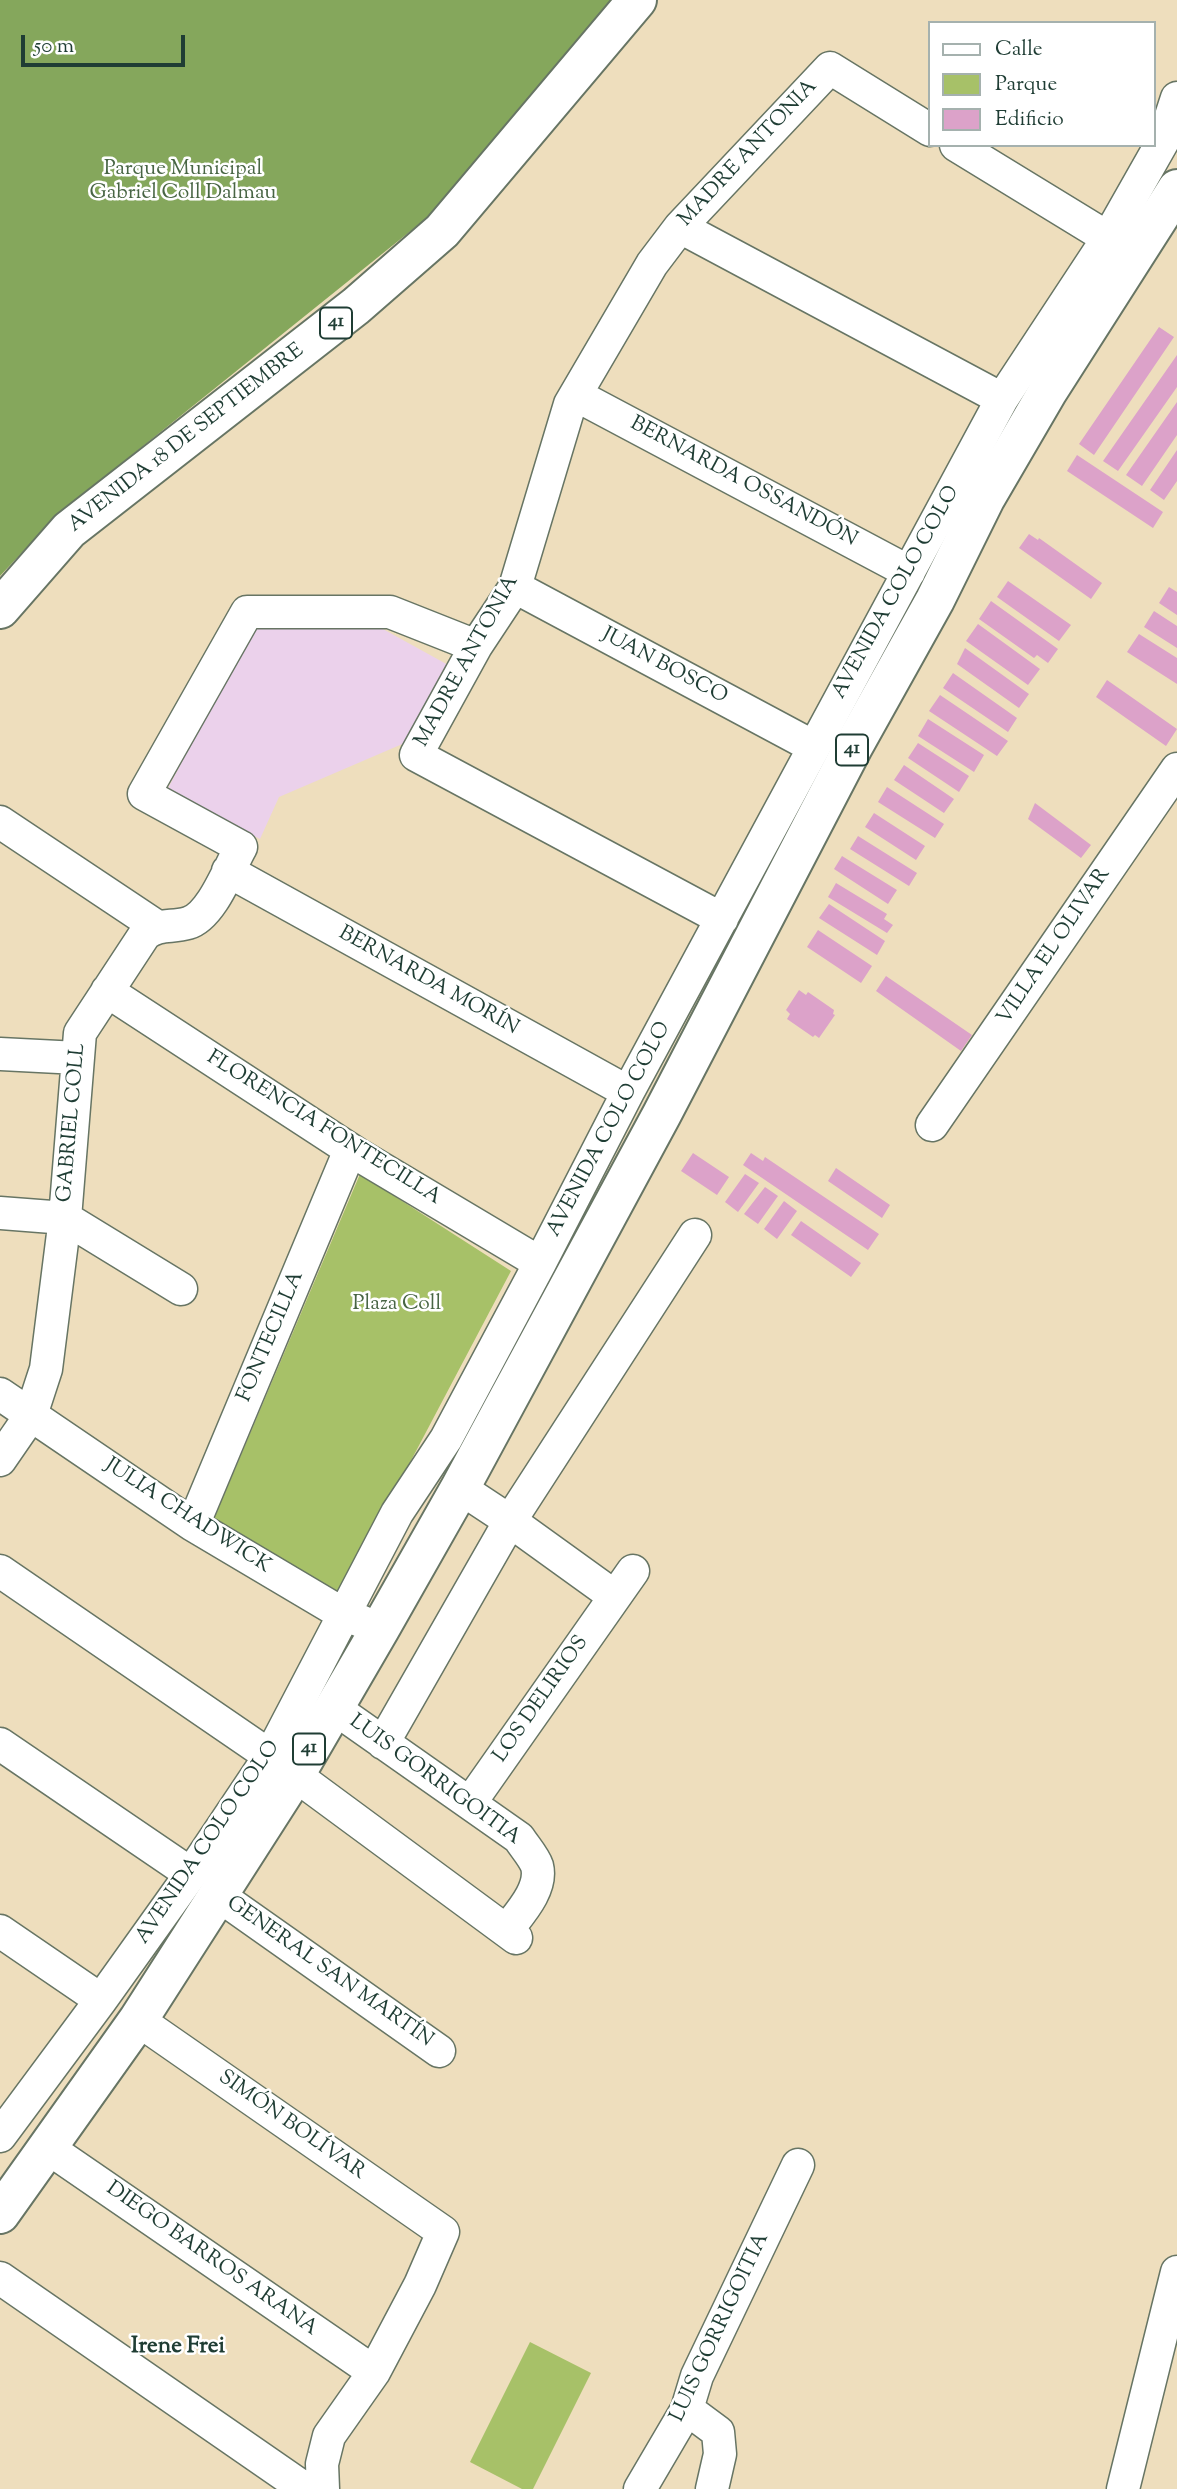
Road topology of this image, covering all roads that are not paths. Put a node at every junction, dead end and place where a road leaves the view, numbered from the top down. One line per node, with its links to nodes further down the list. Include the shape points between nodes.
1 (638, 0): 14 (main road, AVENIDA 18 DE SEPTIEMBRE / 41, via 442,231 356,306 69,530)
2 (1177, 98): 8 (street, AVENIDA COLO COLO, via 1163,141)
3 (928, 129): 7 (street, MADRE ANTONIA, via 830,68)
4 (959, 147): 8 (street)
5 (1177, 189): 9 (main road, 41)
6 (1177, 205): 9 (main road)
7 (680, 227): 10 (street, MADRE ANTONIA, via 652,264); 11 (street)
8 (1108, 238): 11 (street, AVENIDA COLO COLO)
9 (1048, 391): 31 (main road, AVENIDA COLO COLO / 41, via 985,499)
10 (576, 395): 12 (street, BERNARDA OSSANDÓN); 13 (street, MADRE ANTONIA, via 563,422)
11 (1002, 399): 12 (street, AVENIDA COLO COLO)
12 (909, 572): 16 (street, AVENIDA COLO COLO)
13 (515, 587): 15 (street, MADRE ANTONIA); 16 (street, JUAN BOSCO)
14 (0, 609)
15 (476, 646): 19 (street, BERNARDA MORÍN, via 390,612 247,612 144,793); 20 (street, MADRE ANTONIA, via 416,755)
16 (814, 747): 20 (street, AVENIDA COLO COLO)
17 (1177, 769): 26 (street, VILLA EL OLIVAR)
18 (0, 822): 21 (street)
19 (234, 859): 21 (street, via 206,911 196,920 174,927); 25 (street, BERNARDA MORÍN)
20 (722, 919): 25 (street, AVENIDA COLO COLO)
21 (156, 926): 22 (street, GABRIEL COLL, via 140,941)
22 (107, 992): 24 (street, GABRIEL COLL, via 80,1033); 27 (street, FLORENCIA FONTECILLA)
23 (0, 1054): 24 (street)
24 (78, 1058): 29 (street, GABRIEL COLL)
25 (628, 1092): 32 (street, AVENIDA COLO COLO)
26 (932, 1125)
27 (351, 1150): 32 (street, FLORENCIA FONTECILLA); 39 (street, FONTECILLA)
28 (0, 1213): 29 (street)
29 (65, 1218): 33 (street); 35 (street, GABRIEL COLL, via 46,1369)
30 (695, 1235): 38 (street)
31 (581, 1261): 32 (street); 37 (main road, AVENIDA COLO COLO / 41)
32 (540, 1263): 43 (street, AVENIDA COLO COLO, via 446,1439 397,1513)
33 (181, 1289)
34 (0, 1394): 35 (street, JULIA CHADWICK)
35 (31, 1415): 36 (street, GABRIEL COLL); 39 (street, JULIA CHADWICK)
36 (0, 1460)
37 (460, 1488): 38 (street); 44 (main road, AVENIDA COLO COLO / 41)
38 (510, 1521): 42 (street); 46 (street)
39 (193, 1525): 43 (street, JULIA CHADWICK)
40 (0, 1571): 48 (street)
41 (632, 1571): 42 (street, LOS DELIRIOS)
42 (614, 1596): 49 (street, LOS DELIRIOS)
43 (343, 1614): 44 (street, JULIA CHADWICK); 48 (street, AVENIDA COLO COLO)
44 (380, 1629): 45 (main road, AVENIDA COLO COLO / 41)
45 (334, 1707): 46 (street, LUIS GORRIGOITIA); 48 (main road, AVENIDA COLO COLO / 41)
46 (383, 1743): 49 (street, LUIS GORRIGOITIA)
47 (0, 1744): 50 (street, GENERAL SAN MARTÍN)
48 (283, 1765): 49 (street, LUIS GORRIGOITIA, via 511,1934 533,1894 537,1866 519,1838); 50 (main road, AVENIDA COLO COLO / 41)
49 (470, 1803)
50 (205, 1885): 52 (street, AVENIDA COLO COLO); 53 (main road, AVENIDA COLO COLO / 41); 54 (street, GENERAL SAN MARTÍN)
51 (0, 1931): 52 (street)
52 (102, 2000): 55 (street, AVENIDA COLO COLO)
53 (138, 2020): 56 (main road, AVENIDA COLO COLO / 41); 61 (street, SIMÓN BOLÍVAR, via 443,2232)
54 (439, 2051)
55 (3, 2126)
56 (48, 2148): 58 (main road, AVENIDA COLO COLO / 41); 61 (street, DIEGO BARROS ARANA)
57 (798, 2165): 62 (street, LUIS GORRIGOITIA, via 697,2376)
58 (0, 2214)
59 (1177, 2272): 67 (street)
60 (0, 2278): 63 (street)
61 (374, 2372): 64 (street, via 329,2436 322,2464)
62 (687, 2409): 65 (street, LUIS GORRIGOITIA); 66 (street, via 718,2432 720,2454)
63 (304, 2489)
64 (323, 2489)
65 (640, 2489)
66 (712, 2489)
67 (1123, 2489)

